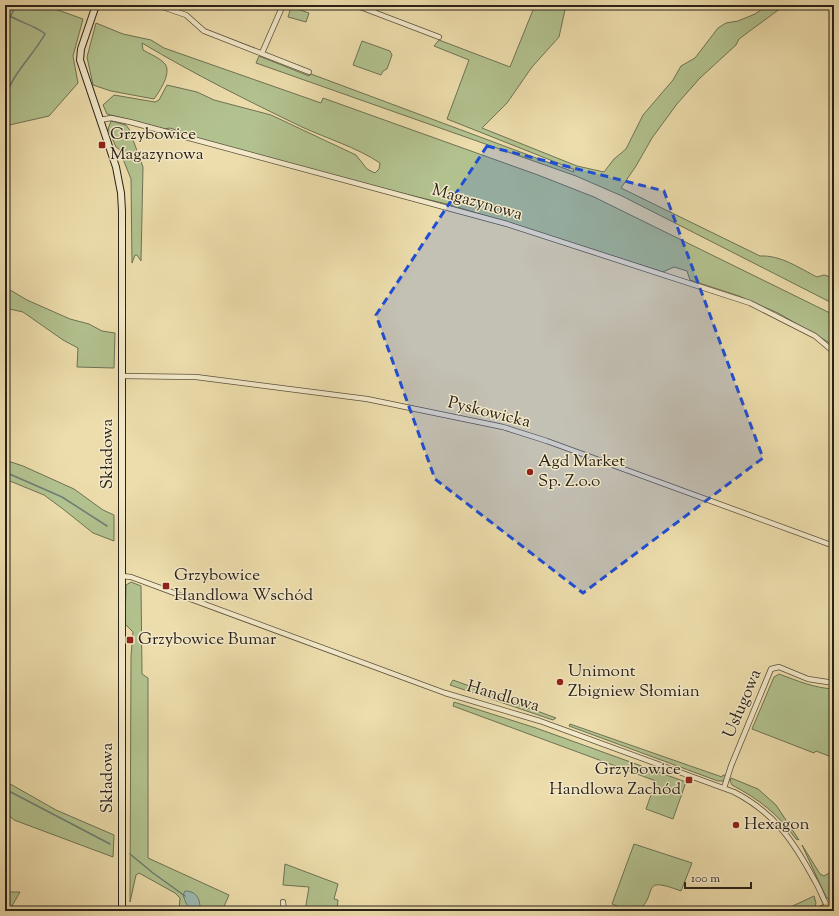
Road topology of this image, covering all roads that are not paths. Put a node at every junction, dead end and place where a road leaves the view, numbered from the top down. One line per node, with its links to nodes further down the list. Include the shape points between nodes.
1 (96, 5): 10 (main road, Składowa, via 80,60)
2 (157, 5): 8 (street, via 186,15 204,31)
3 (283, 5): 8 (street)
4 (355, 5): 6 (street)
5 (376, 5): 6 (street)
6 (373, 12): 7 (street)
7 (438, 37)
8 (262, 53): 9 (street)
9 (309, 72)
10 (100, 120): 11 (street, Magazynowa, via 111,118 130,122 507,224 750,303 815,336); 12 (main road, Składowa, via 114,162 122,198)
11 (834, 352)
12 (122, 376): 13 (street, Pyskowicka, via 196,378 367,399 508,428); 14 (main road, Składowa)
13 (834, 546)
14 (122, 576): 16 (street, Handlowa, via 131,577 450,695 540,721); 19 (main road, Składowa)
15 (834, 683): 16 (street, Usługowa, via 808,679 779,667 771,669)
16 (724, 788): 18 (street, Handlowa, via 753,802 779,824)
17 (283, 902): 20 (street)
18 (830, 907): 21 (main road)
19 (122, 911)
20 (284, 911)
21 (818, 911)

